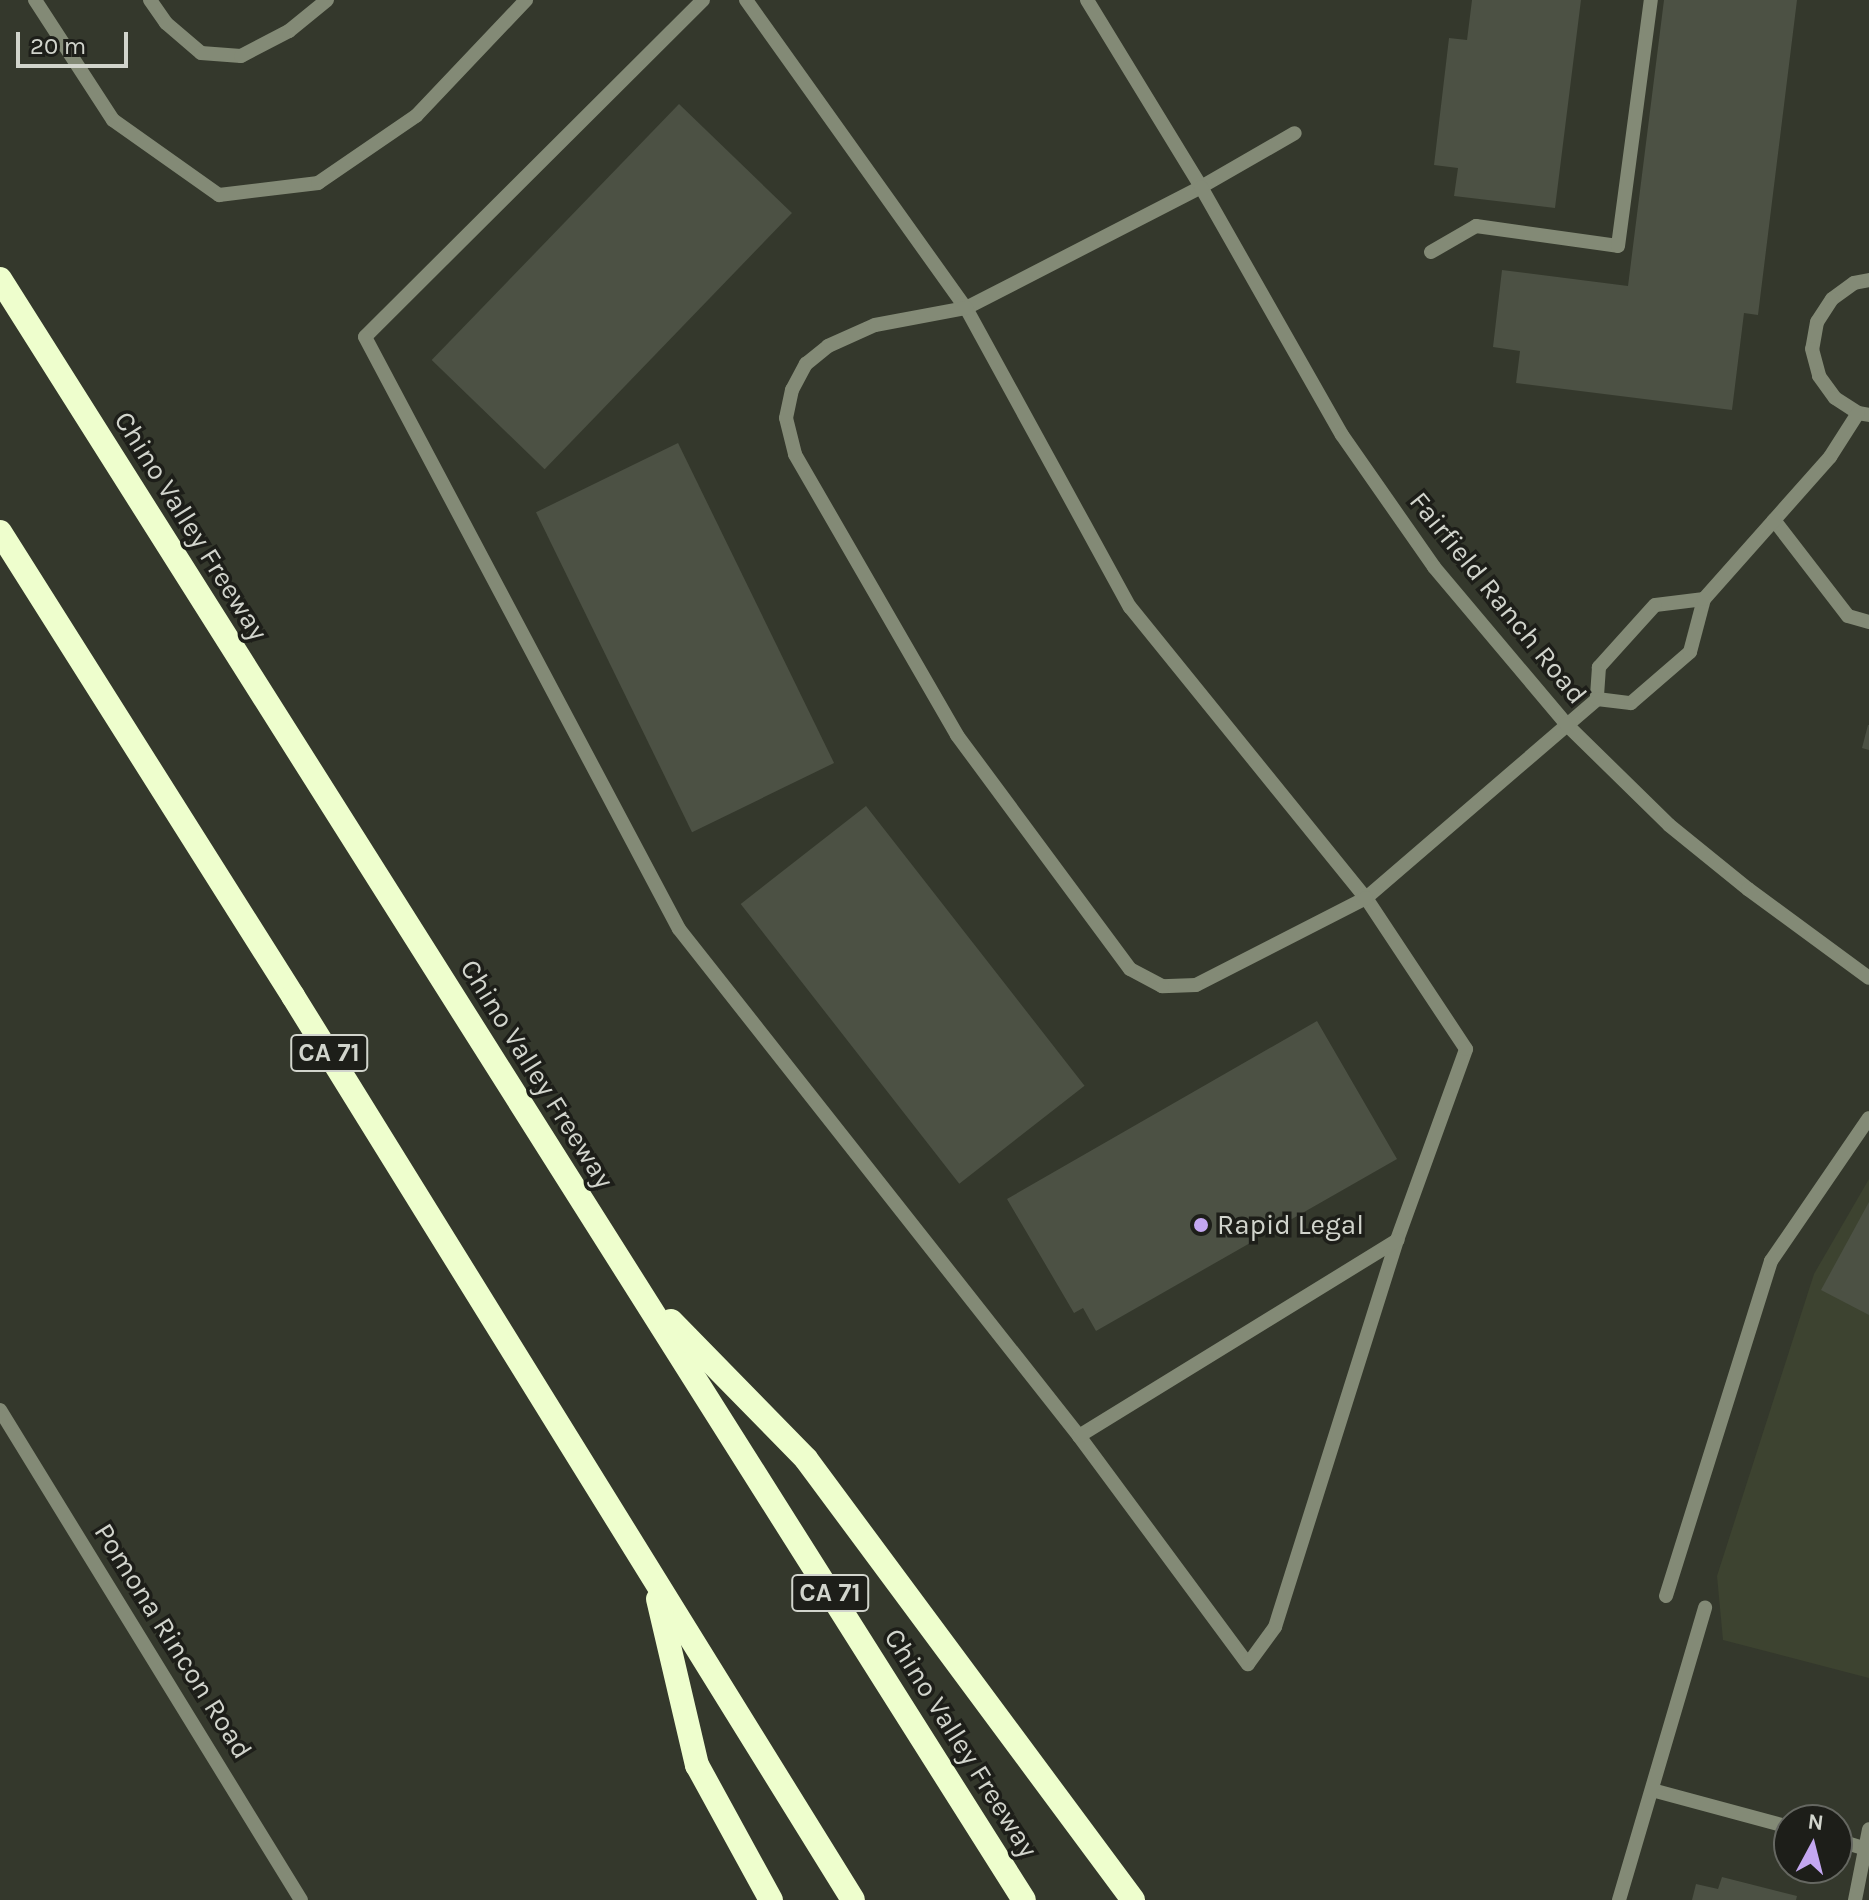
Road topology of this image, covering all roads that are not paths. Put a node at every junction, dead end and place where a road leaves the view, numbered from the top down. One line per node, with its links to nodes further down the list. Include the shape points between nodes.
1 (35, 0): 8 (street, via 113,120 219,195 318,183 416,116)
2 (150, 0): 3 (street, via 166,23 201,53 241,56 289,31)
3 (327, 0)
4 (703, 0): 28 (street, via 365,337 679,929)
5 (746, 0): 14 (street)
6 (1087, 0): 10 (street, Fairfield Ranch Road)
7 (1651, 0): 11 (street, via 1618,246 1476,226)
8 (519, 3)
9 (1295, 133): 10 (street)
10 (1201, 187): 14 (street); 21 (street, Fairfield Ranch Road, via 1342,435 1434,567)
11 (1431, 252)
12 (0, 279): 26 (highway, Chino Valley Freeway / CA 71)
13 (1869, 280): 15 (street, via 1854,283 1832,299 1817,322 1812,349 1819,376 1835,398)
14 (966, 308): 22 (street, via 1130,607); 22 (street, via 875,325 828,346 806,364 792,390 786,418 795,454 957,735 1130,969 1162,986 1196,985)
15 (1863, 414): 16 (street)
16 (1774, 520): 18 (street); 19 (street, via 1848,616)
17 (0, 532): 29 (highway, CA 71)
18 (1704, 599): 20 (street, via 1655,605 1599,667); 20 (street, via 1690,652 1631,703)
19 (1869, 622)
20 (1597, 699): 21 (street)
21 (1566, 724): 22 (street); 23 (street, Fairfield Ranch Road, via 1669,825)
22 (1366, 898): 25 (street, via 1466,1049)
23 (1869, 978)
24 (1869, 1118): 30 (street, via 1771,1261)
25 (1397, 1240): 28 (street); 28 (street, via 1275,1627 1248,1664)
26 (636, 1286): 40 (highway, Chino Valley Freeway / CA 71); 41 (highway, via 806,1459)
27 (0, 1410): 37 (street, Pomona Rincon Road)
28 (1079, 1436)
29 (653, 1577): 38 (highway, via 697,1765); 39 (highway, CA 71)
30 (1666, 1596)
31 (1705, 1607): 32 (street)
32 (1652, 1790): 33 (street); 42 (street)
33 (1773, 1823)
34 (1869, 1829): 36 (street)
35 (1853, 1845): 36 (street)
36 (1864, 1848): 43 (street)
37 (301, 1900)
38 (771, 1900)
39 (853, 1900)
40 (1024, 1900)
41 (1133, 1900)
42 (1619, 1900)
43 (1855, 1900)

